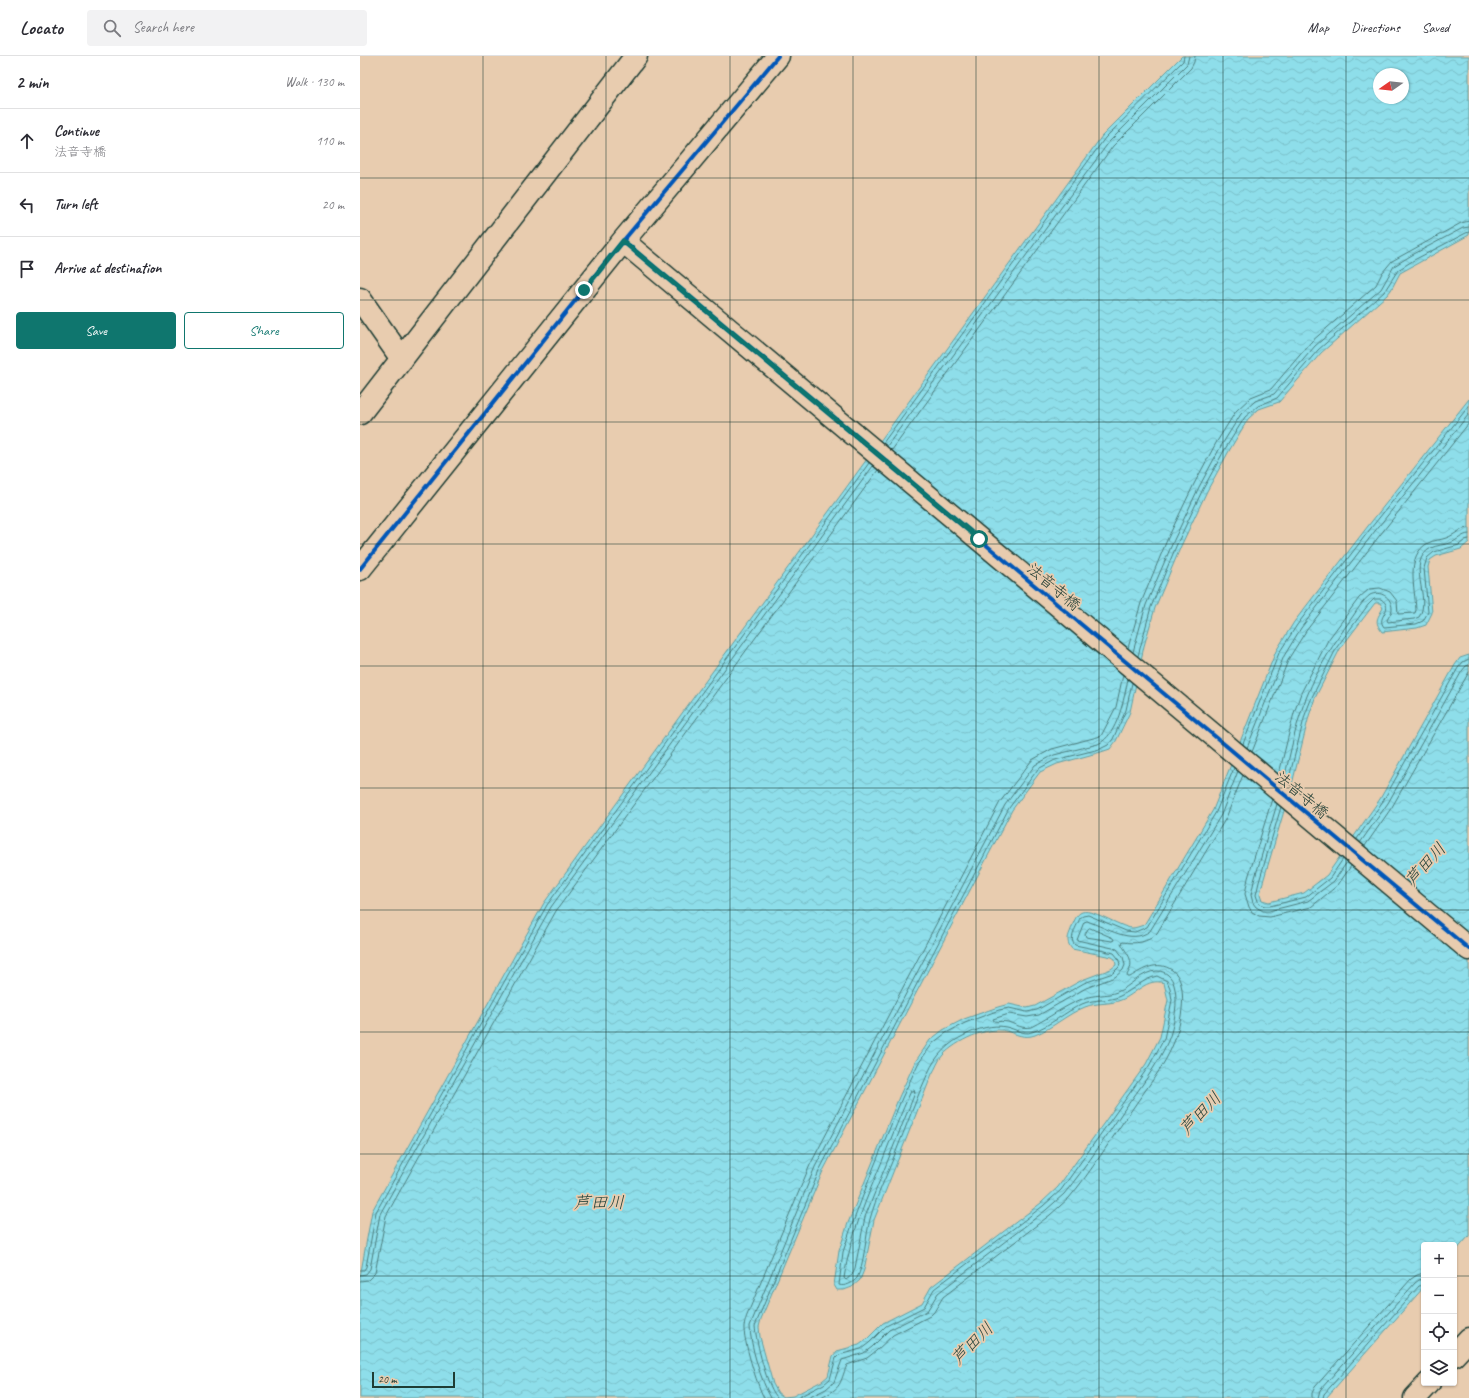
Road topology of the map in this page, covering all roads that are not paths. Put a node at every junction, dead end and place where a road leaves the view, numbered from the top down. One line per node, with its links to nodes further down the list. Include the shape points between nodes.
1 (636, 56): 5 (street)
2 (778, 56): 3 (street)
3 (623, 241): 7 (street); 8 (street, 法音寺橋)
4 (360, 299): 5 (street)
5 (402, 359): 6 (street)
6 (360, 413)
7 (360, 569)
8 (1469, 949)
9 (1469, 1339): 10 (street)
10 (1457, 1352)
11 (1425, 1386): 12 (street)
12 (1415, 1398)

